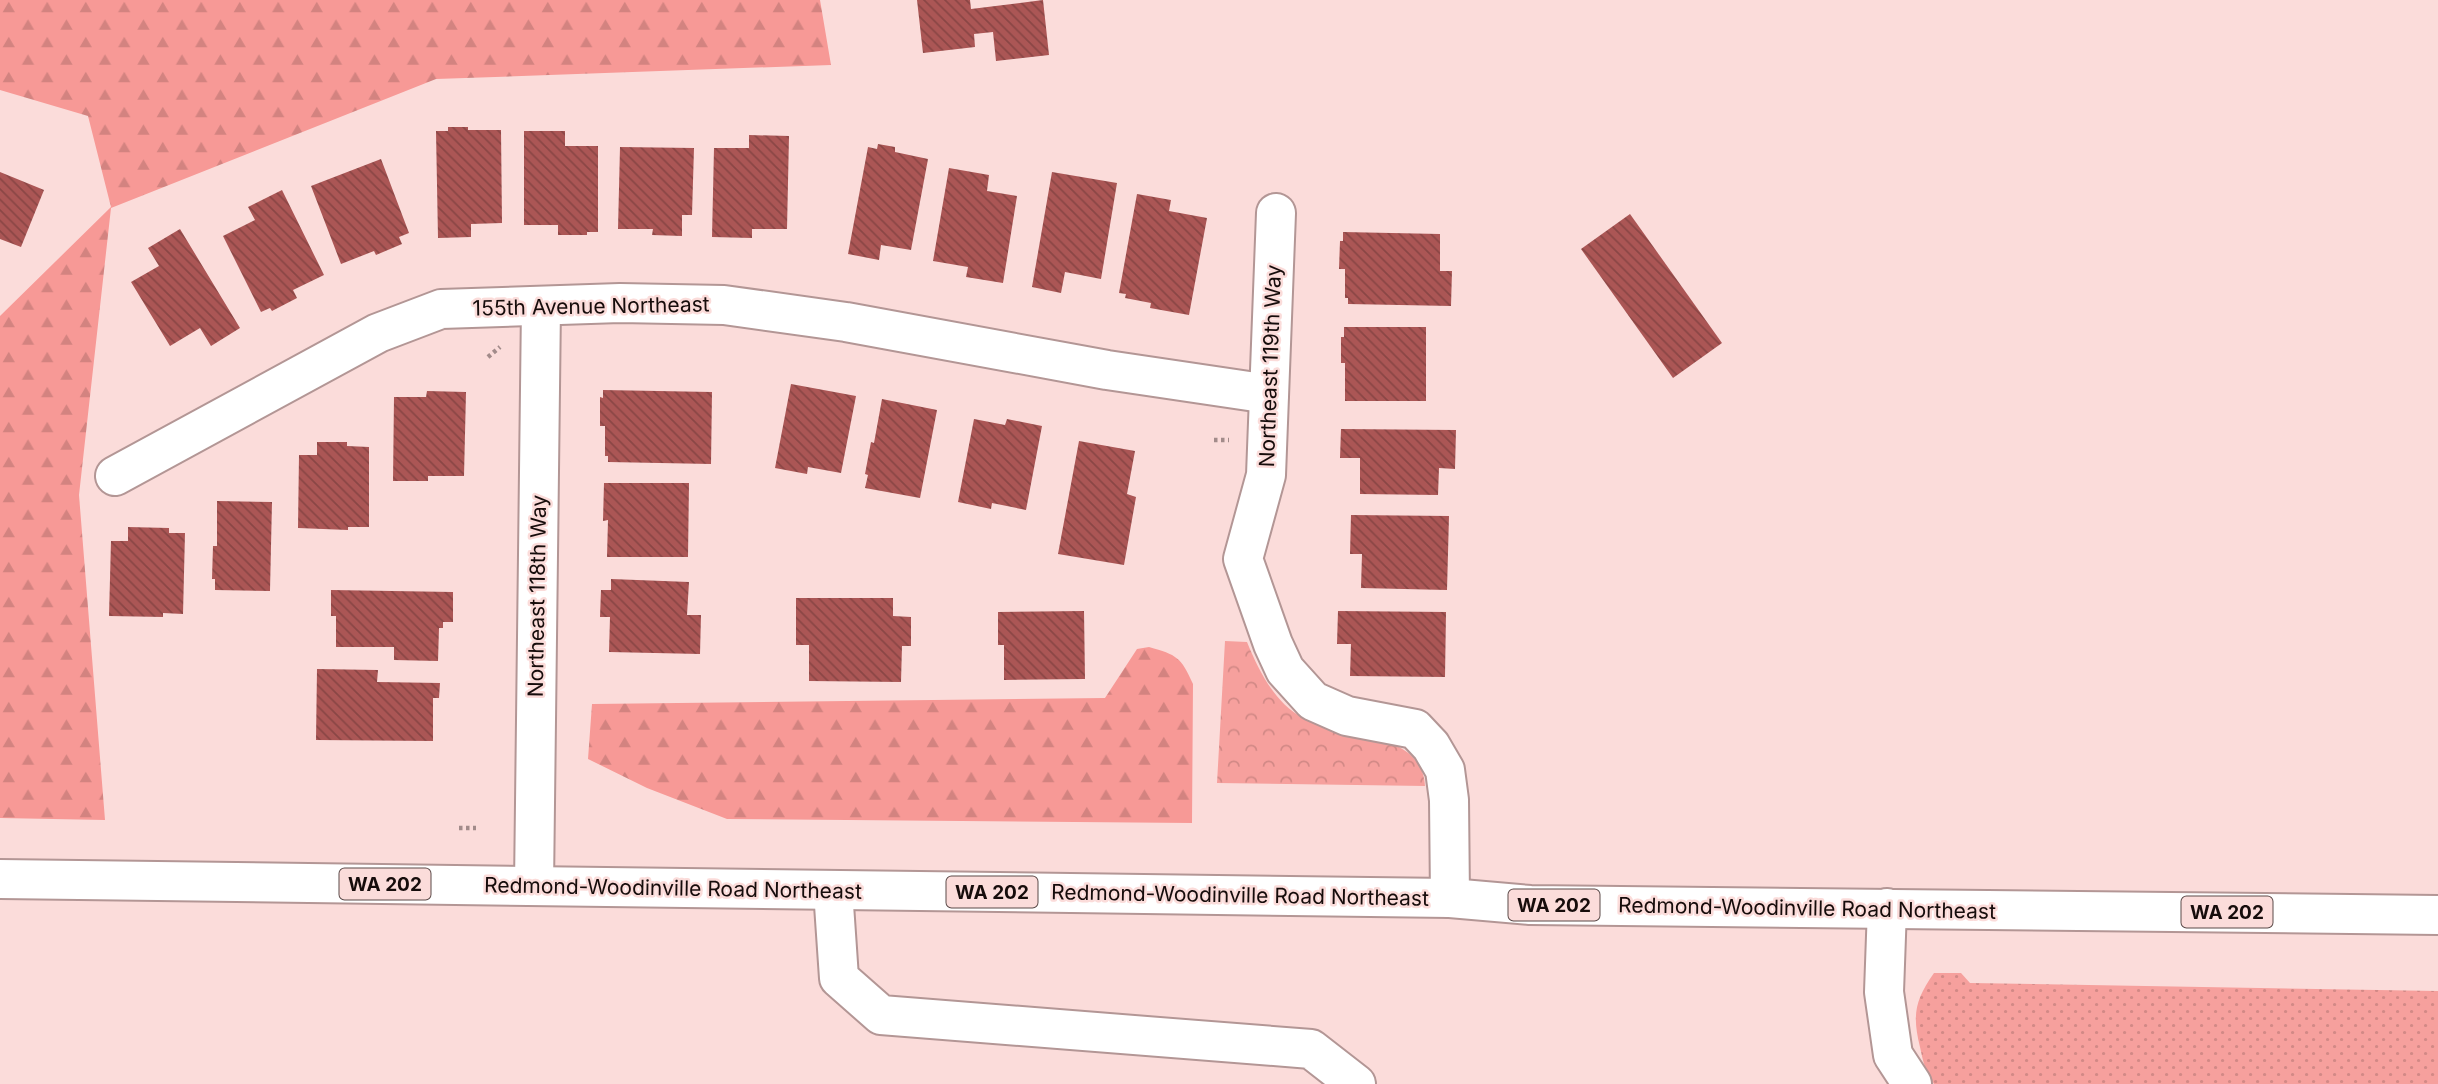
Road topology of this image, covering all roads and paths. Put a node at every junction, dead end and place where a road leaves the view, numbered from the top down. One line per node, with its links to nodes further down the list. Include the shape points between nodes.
1 (1276, 213): 5 (main road, Northeast 119th Way)
2 (541, 306): 5 (main road, 155th Avenue Northeast, via 724,305); 8 (main road, 155th Avenue Northeast, via 441,309 378,333); 12 (main road, Northeast 118th Way)
3 (499, 347): 4 (path)
4 (488, 357)
5 (1269, 394): 14 (main road, Northeast 119th Way, via 1266,475 1243,559 1273,644 1284,670 1313,701 1347,716 1415,729 1431,746 1445,769 1449,800)
6 (1214, 440): 7 (path)
7 (1229, 440)
8 (114, 476)
9 (459, 828): 10 (path)
10 (476, 828)
11 (0, 879): 12 (main road, Redmond-Woodinville Road Northeast / WA 202)
12 (534, 886): 13 (main road, Redmond-Woodinville Road Northeast / WA 202)
13 (833, 890): 14 (main road, Redmond-Woodinville Road Northeast / WA 202); 17 (main road, via 839,978 881,1015 1311,1049)
14 (1450, 898): 15 (main road, Redmond-Woodinville Road Northeast / WA 202, via 1530,905)
15 (1887, 908): 16 (main road, Redmond-Woodinville Road Northeast / WA 202); 18 (main road, via 1884,992 1893,1055)
16 (2438, 915)
17 (1356, 1084)
18 (1912, 1084)

